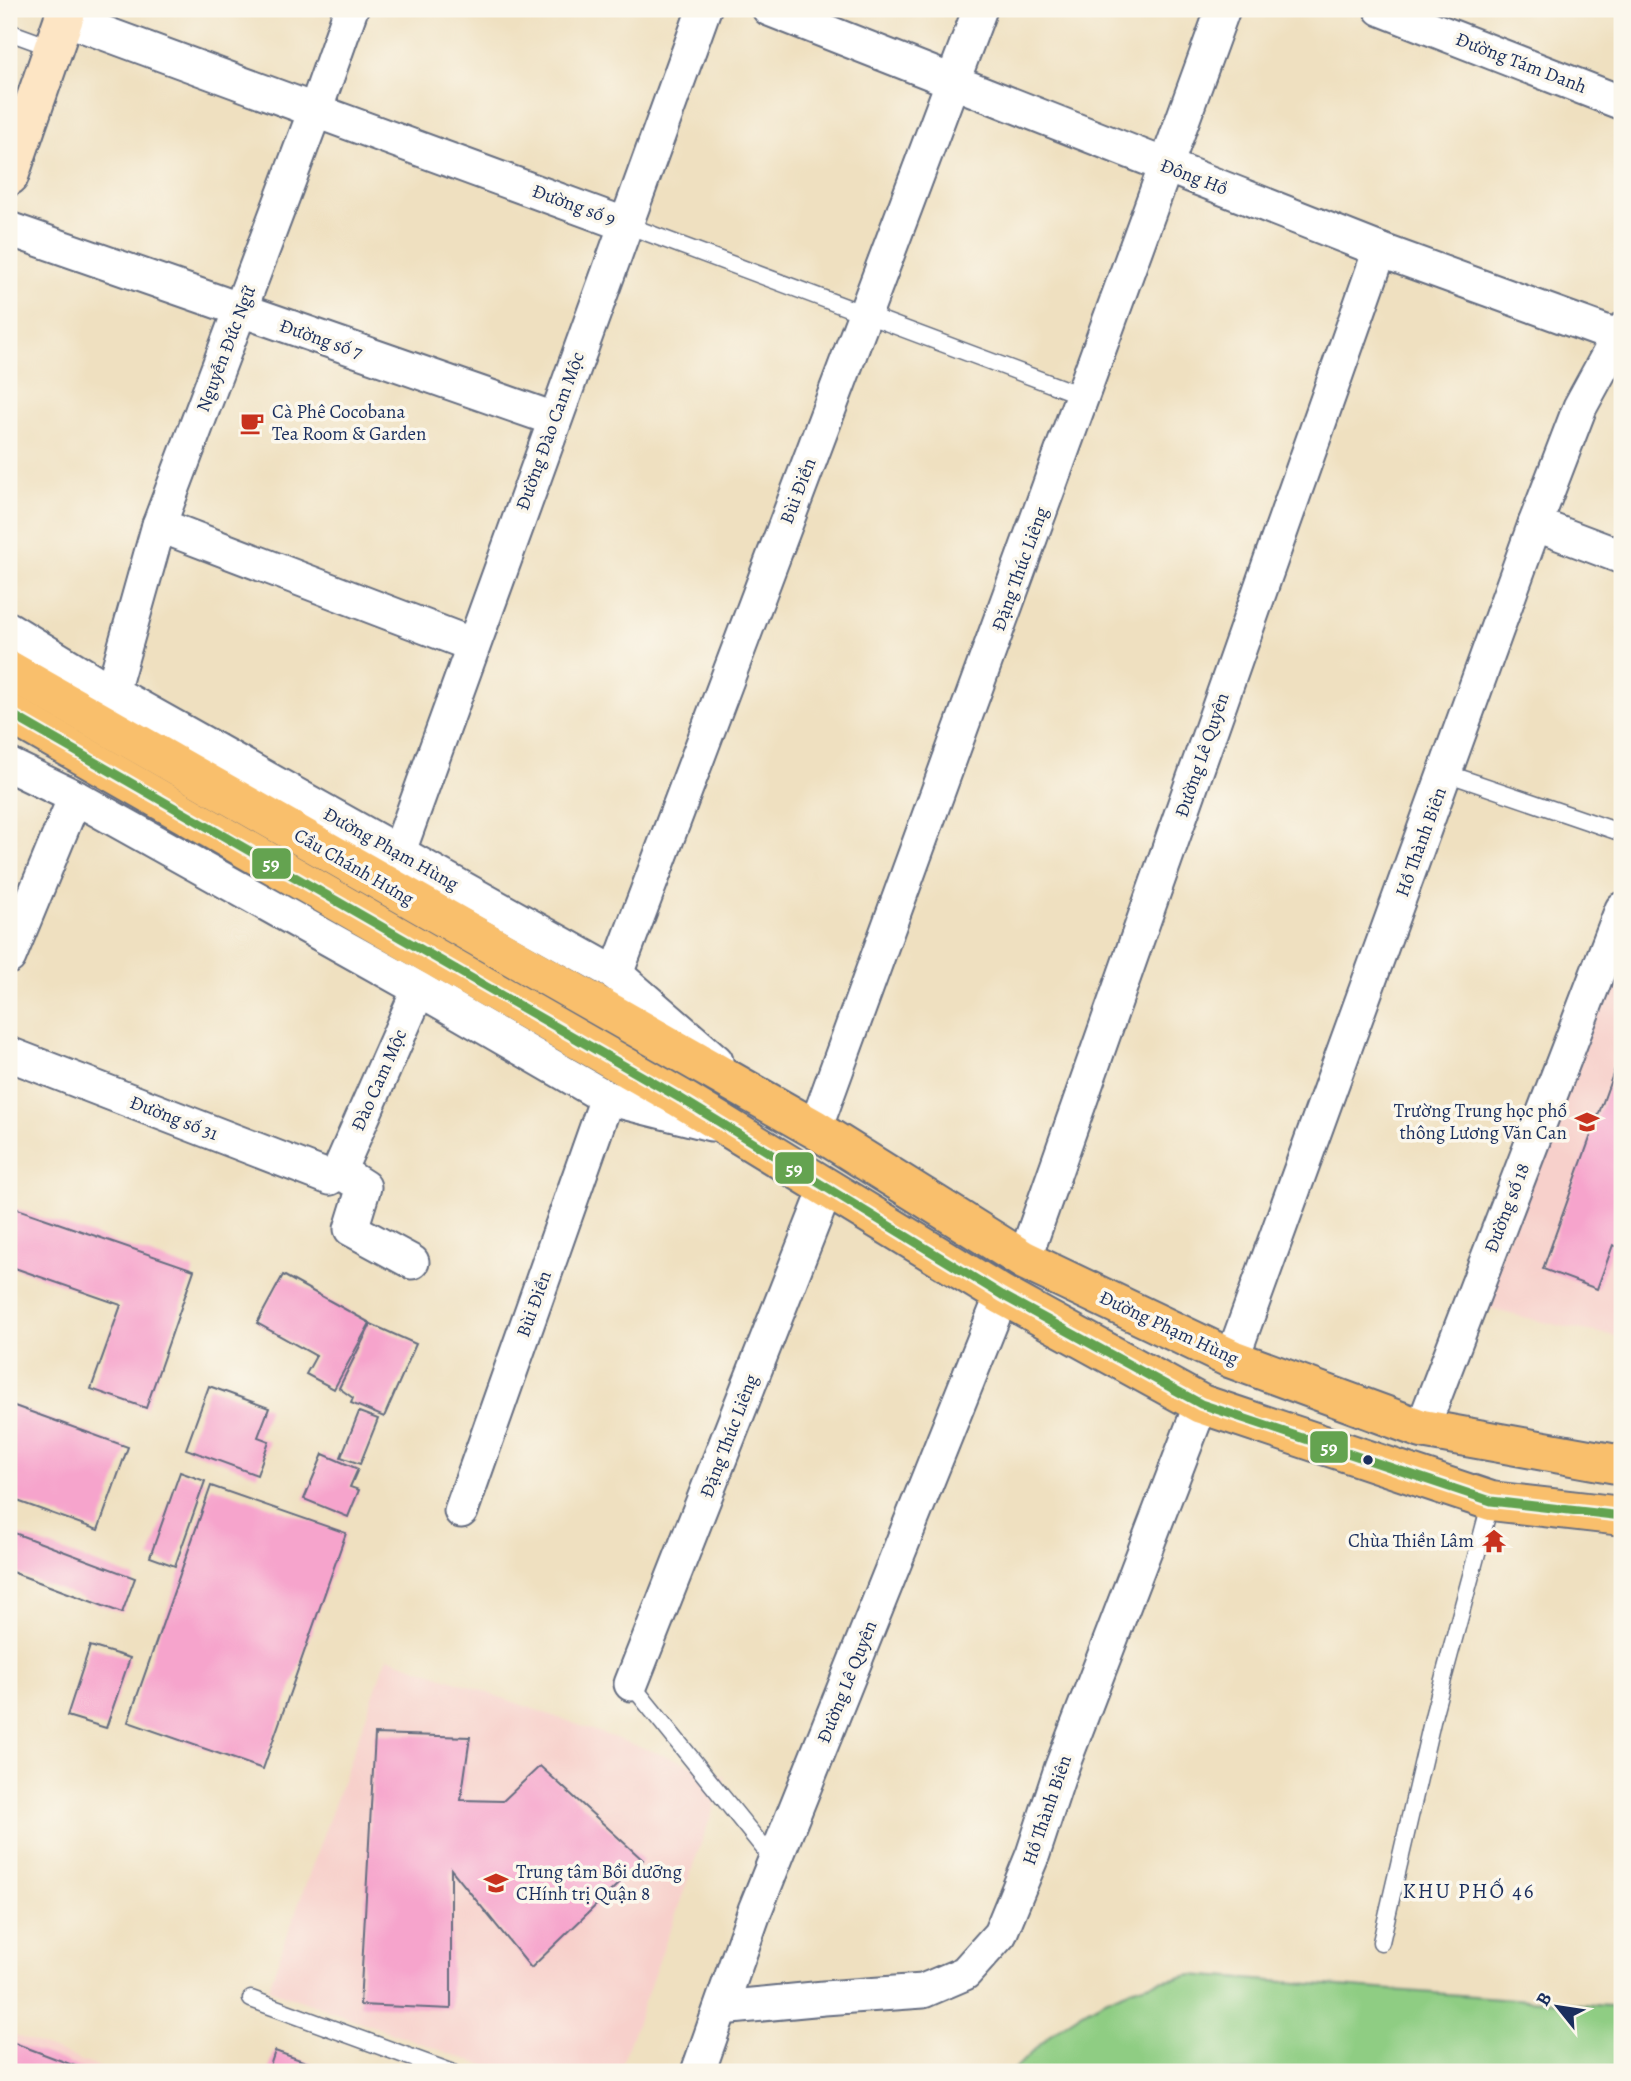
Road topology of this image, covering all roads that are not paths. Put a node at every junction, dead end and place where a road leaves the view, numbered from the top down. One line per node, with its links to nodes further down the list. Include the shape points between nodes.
1 (351, 9): 11 (street, Nguyễn Đức Ngữ)
2 (704, 9): 14 (street, Đường Đào Cam Mộc)
3 (769, 9): 9 (street, Đông Hồ)
4 (980, 9): 9 (street, Bùi Điền)
5 (1223, 9): 12 (street, Đặng Thúc Liêng)
6 (1381, 9): 10 (street, Đường Tám Danh)
7 (61, 25): 8 (lane); 11 (street, Đường số 9); 13 (main road)
8 (9, 32)
9 (953, 80): 12 (street, Đông Hồ); 18 (street, Bùi Điền)
10 (1622, 103)
11 (315, 111): 14 (street, Đường số 9); 17 (street, Nguyễn Đức Ngữ)
12 (1167, 166): 16 (street, Đông Hồ); 20 (street, Đặng Thúc Liêng)
13 (9, 176)
14 (624, 224): 18 (lane, Đường số 9); 21 (street, Đường Đào Cam Mộc)
15 (9, 229): 17 (street, Đường số 7)
16 (1380, 250): 19 (street, Đông Hồ); 47 (street, Đường Lê Quyên)
17 (240, 311): 21 (street, Đường số 7); 23 (street, Nguyễn Đức Ngữ)
18 (864, 314): 20 (lane, Đường số 9); 37 (street, Bùi Điền)
19 (1621, 335): 22 (street, Hồ Thành Biên, via 1580,407)
20 (1083, 396): 44 (street, Đặng Thúc Liêng)
21 (554, 419): 26 (street, Đường Đào Cam Mộc)
22 (1535, 524): 24 (street); 31 (street, Hồ Thành Biên)
23 (159, 525): 26 (street); 28 (street, Nguyễn Đức Ngữ)
24 (1622, 557)
25 (9, 629): 28 (street, Đường Phạm Hùng)
26 (473, 645): 34 (street, Đường Đào Cam Mộc)
27 (9, 670): 40 (main road, Cầu Chánh Hưng)
28 (113, 692): 34 (street, Đường Phạm Hùng)
29 (9, 713): 43 (main road, Cầu Chánh Hưng)
30 (9, 765): 32 (street)
31 (1446, 773): 33 (lane); 50 (street, Hồ Thành Biên)
32 (75, 797): 36 (street); 38 (street)
33 (1622, 833)
34 (398, 854): 37 (street, Đường Phạm Hùng)
35 (1622, 909): 52 (street, Đường số 18)
36 (9, 957)
37 (616, 974): 41 (street, Đường Phạm Hùng)
38 (419, 989): 42 (street); 45 (street, Đào Cam Mộc)
39 (9, 1054): 45 (street, Đường số 31, via 330,1178)
40 (698, 1064): 41 (main road, Đường Phạm Hùng)
41 (755, 1094): 44 (main road, Đường Phạm Hùng)
42 (607, 1098): 43 (street); 55 (street, Bùi Điền)
43 (729, 1128): 46 (main road)
44 (816, 1129): 47 (main road, Đường Phạm Hùng)
45 (338, 1171): 48 (street, via 364,1187 351,1229)
46 (827, 1187): 49 (main road); 57 (street, Đặng Thúc Liêng)
47 (1024, 1260): 50 (main road, Đường Phạm Hùng)
48 (412, 1262)
49 (1002, 1295): 51 (main road); 58 (street, Đường Lê Quyên)
50 (1232, 1359): 52 (main road, Đường Phạm Hùng)
51 (1201, 1404): 54 (main road); 61 (street, Hồ Thành Biên, via 1000,1934 965,1973 923,1991)
52 (1422, 1429): 53 (main road, Đường Phạm Hùng)
53 (1622, 1465)
54 (1491, 1501): 56 (main road); 59 (lane, via 1434,1713)
55 (461, 1511)
56 (1622, 1516)
57 (631, 1685): 58 (lane)
58 (775, 1862): 61 (street, Đường Lê Quyên)
59 (1381, 1942)
60 (251, 1999): 62 (lane)
61 (721, 2008): 63 (street, Đường Lê Quyên)
62 (451, 2072)
63 (698, 2072)

